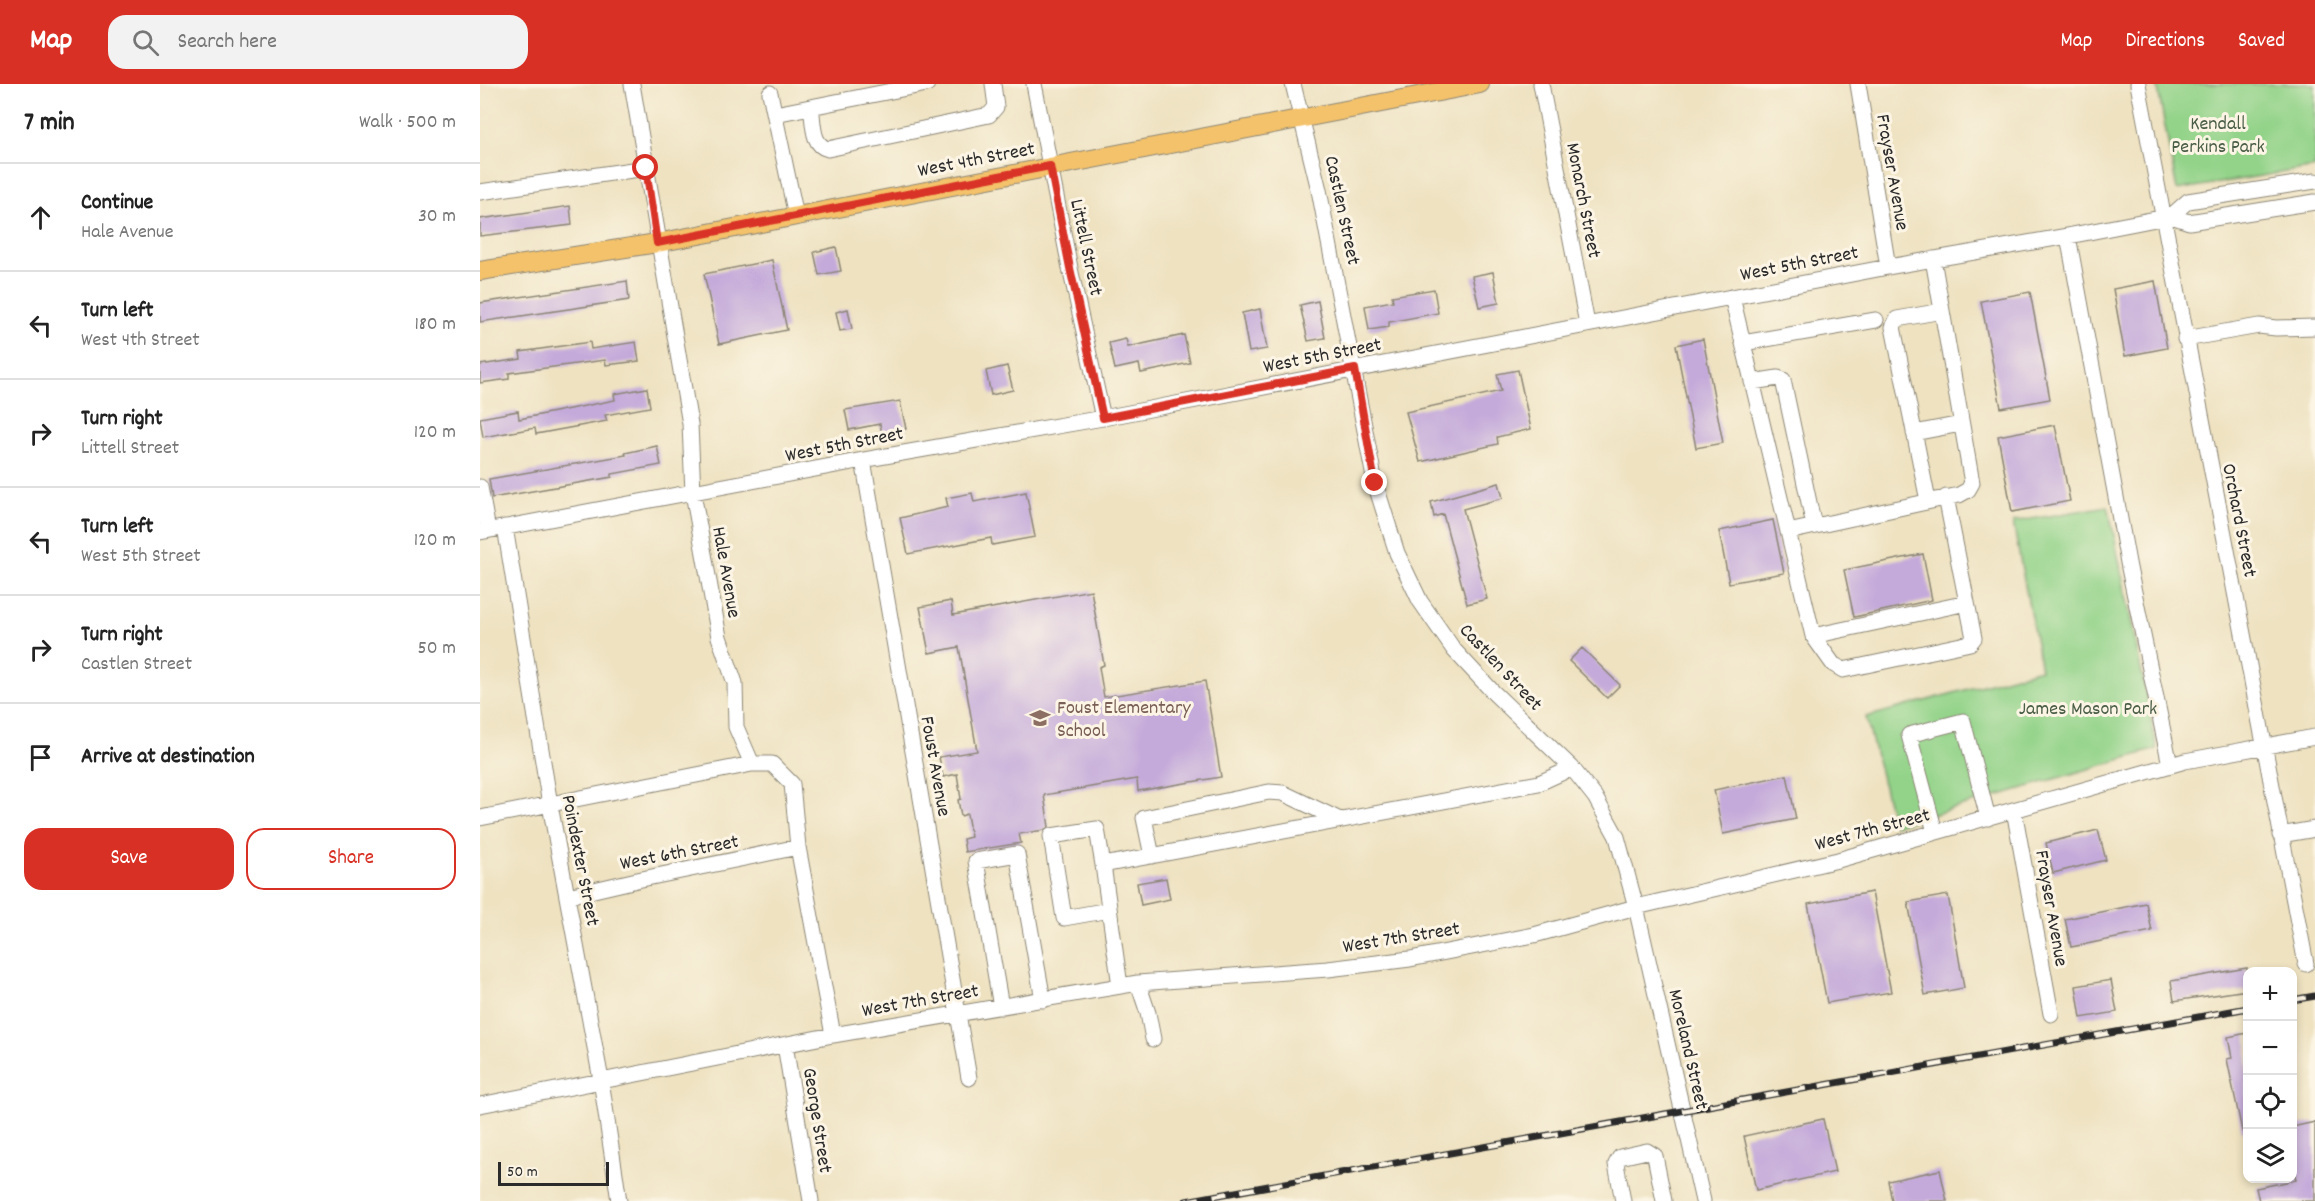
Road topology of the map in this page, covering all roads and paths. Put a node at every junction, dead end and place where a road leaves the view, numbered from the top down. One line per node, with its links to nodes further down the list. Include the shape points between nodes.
1 (632, 84): 15 (street, Hale Avenue)
2 (927, 84): 11 (street)
3 (993, 84): 11 (street, via 996,107 989,115 828,148 817,142)
4 (1034, 84): 14 (street, Littell Street)
5 (1293, 84): 13 (street, Castlen Street)
6 (1480, 84): 13 (main road, West 4th Street)
7 (1541, 84): 29 (street, Monarch Street)
8 (1858, 84): 24 (street, Frayser Avenue)
9 (2138, 84): 20 (street, Orchard Street)
10 (770, 93): 12 (street)
11 (811, 107): 12 (street)
12 (775, 114): 19 (street)
13 (1303, 119): 14 (main road, West 4th Street); 33 (street, Castlen Street)
14 (1050, 166): 19 (main road, West 4th Street); 35 (street, Littell Street)
15 (646, 168): 17 (street); 22 (street, Hale Avenue)
16 (2315, 181): 20 (street, West 5th Street, via 2188,201)
17 (480, 192)
18 (2315, 202): 20 (street, West 5th Street, via 2189,222)
19 (796, 216): 22 (main road, West 4th Street)
20 (2166, 217): 21 (street, West 5th Street); 31 (street, Orchard Street)
21 (2068, 236): 23 (street, West 5th Street); 52 (street)
22 (657, 243): 25 (main road, West 4th Street); 40 (street, Hale Avenue, via 690,424)
23 (1933, 259): 24 (street, West 5th Street); 27 (street)
24 (1888, 267): 26 (street, West 5th Street)
25 (480, 271)
26 (1732, 297): 29 (street, West 5th Street); 32 (street)
27 (1942, 311): 36 (street); 37 (street, via 1897,319 1894,323)
28 (1876, 320): 32 (street)
29 (1587, 324): 33 (street, West 5th Street)
30 (2315, 327): 31 (street, via 2259,326)
31 (2185, 339): 50 (street, Orchard Street)
32 (1743, 342): 34 (street)
33 (1355, 369): 35 (street, West 5th Street); 53 (street, Castlen Street, via 1375,483 1397,553 1420,601 1454,650)
34 (1752, 382): 43 (street, via 1783,380); 46 (street)
35 (1103, 418): 38 (street, West 5th Street)
36 (1961, 423): 37 (street); 41 (street, via 1972,483 1968,490)
37 (1914, 433): 42 (street)
38 (863, 460): 40 (street, West 5th Street); 73 (street, Foust Avenue)
39 (480, 487): 45 (street)
40 (693, 493): 44 (street, West 5th Street); 51 (street, Hale Avenue, via 719,638 735,683 736,727)
41 (1946, 497): 42 (street); 47 (street)
42 (1928, 501): 43 (street)
43 (1814, 526): 46 (street)
44 (505, 527): 45 (street, West 5th Street); 54 (street, Poindexter Street)
45 (484, 531)
46 (1788, 532): 48 (street)
47 (1967, 603): 48 (street); 48 (street, via 1974,638 1961,645 1842,669 1833,664)
48 (1813, 636)
49 (2315, 737): 50 (street, West 7th Street)
50 (2263, 746): 52 (street, West 7th Street); 61 (street, Orchard Street)
51 (752, 764): 54 (street); 62 (street, via 772,764 792,784)
52 (2170, 765): 55 (street, West 7th Street)
53 (1572, 768): 58 (street, via 1539,783); 66 (street, Castlen Street, via 1596,797 1617,837)
54 (550, 805): 56 (street); 65 (street, Poindexter Street)
55 (2014, 810): 57 (street, West 7th Street); 74 (street, Frayser Avenue)
56 (480, 818)
57 (1988, 818): 60 (street, West 7th Street); 60 (street, via 1963,721 1910,735)
58 (1340, 820): 63 (street); 63 (street, via 1283,793 1269,792 1144,818)
59 (2315, 829): 61 (street)
60 (1935, 832): 66 (street, West 7th Street, via 1838,860)
61 (2280, 835): 68 (street, Orchard Street)
62 (798, 847): 65 (street, West 6th Street); 75 (street)
63 (1152, 856): 64 (street)
64 (1103, 865): 67 (street); 67 (street, via 1097,829 1051,836 1064,918)
65 (568, 896): 79 (street, Poindexter Street)
66 (1636, 907): 69 (street, West 7th Street, via 1534,935 1410,959); 85 (street, Moreland Street)
67 (1109, 910): 70 (street)
68 (2306, 964)
69 (1138, 983): 70 (street, West 7th Street); 76 (street)
70 (1120, 986): 71 (street, West 7th Street)
71 (1043, 999): 72 (street, West 7th Street); 72 (street, via 1017,854 976,861)
72 (1001, 1007): 73 (street, West 7th Street)
73 (959, 1014): 75 (street, West 7th Street); 78 (street, Foust Avenue)
74 (2051, 1014)
75 (833, 1035): 77 (street, West 7th Street)
76 (1153, 1039)
77 (785, 1045): 79 (street, West 7th Street); 82 (street, George Street)
78 (969, 1078)
79 (601, 1080): 80 (street, West 7th Street); 81 (street, Poindexter Street)
80 (480, 1105)
81 (619, 1201)
82 (811, 1201)
83 (1623, 1201): 84 (street, via 1616,1164 1620,1157 1647,1151 1655,1155)
84 (1664, 1201)
85 (1703, 1201)

